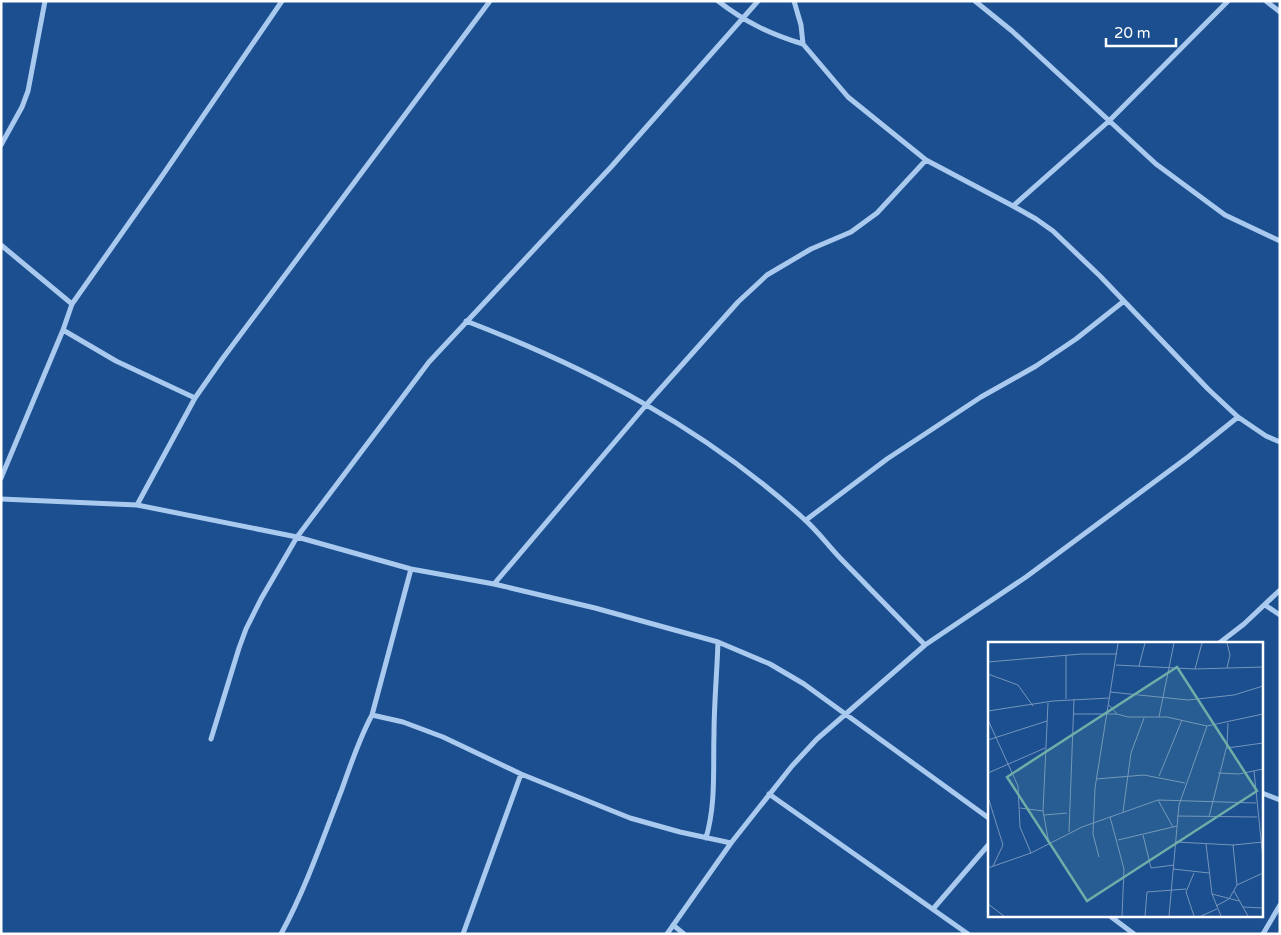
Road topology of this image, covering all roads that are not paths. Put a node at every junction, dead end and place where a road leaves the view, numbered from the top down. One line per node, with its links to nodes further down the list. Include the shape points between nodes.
1 (45, 1): 14 (street, via 28,91)
2 (282, 1): 20 (street)
3 (490, 1): 23 (street, via 255,312)
4 (718, 1): 11 (street)
5 (758, 1): 11 (street)
6 (794, 1): 12 (street)
7 (975, 1): 13 (street)
8 (1228, 1): 13 (street)
9 (1266, 1): 10 (street)
10 (1280, 12)
11 (742, 20): 12 (street); 21 (street, via 611,167)
12 (803, 44): 15 (street, via 848,97)
13 (1109, 121): 16 (street); 17 (street, via 1156,164 1225,215)
14 (1, 145)
15 (926, 160): 16 (street); 24 (street, via 877,213 851,232 811,249 767,275 738,302)
16 (1014, 206): 19 (street, via 1053,231)
17 (1280, 241)
18 (1, 245): 20 (street)
19 (1124, 301): 25 (street); 30 (street, via 1036,366 981,397 887,459)
20 (72, 304): 22 (street)
21 (466, 321): 24 (street, via 574,367); 31 (street, via 429,362)
22 (63, 330): 23 (street, via 116,361); 27 (street)
23 (195, 398): 29 (street)
24 (647, 404): 30 (street, via 735,461); 33 (street)
25 (1238, 417): 26 (street); 39 (street, via 1026,577)
26 (1280, 442)
27 (1, 478)
28 (1, 499): 29 (street)
29 (137, 504): 31 (street)
30 (806, 520): 39 (street)
31 (297, 537): 32 (street); 42 (street, via 246,629)
32 (410, 569): 33 (street); 41 (street)
33 (494, 584): 37 (street)
34 (1280, 590): 35 (street)
35 (1265, 605): 36 (street); 38 (street)
36 (1280, 615)
37 (718, 642): 40 (street, via 770,664); 48 (street, via 712,819)
38 (1220, 642)
39 (925, 645): 40 (street)
40 (845, 714): 44 (street, via 811,746); 47 (street)
41 (372, 715): 43 (street, via 443,737); 55 (street, via 360,736 316,860)
42 (211, 739)
43 (521, 774): 48 (street, via 630,818); 56 (street)
44 (769, 794): 49 (street); 52 (street)
45 (1264, 794): 46 (street)
46 (1280, 800)
47 (988, 818)
48 (706, 838): 49 (street)
49 (731, 844): 54 (street)
50 (988, 845): 52 (street)
51 (1280, 905): 61 (street)
52 (933, 909): 59 (street)
53 (1113, 918): 60 (street)
54 (672, 925): 57 (street); 58 (street)
55 (280, 934)
56 (463, 934)
57 (667, 934)
58 (684, 934)
59 (968, 934)
60 (1134, 934)
61 (1263, 934)

